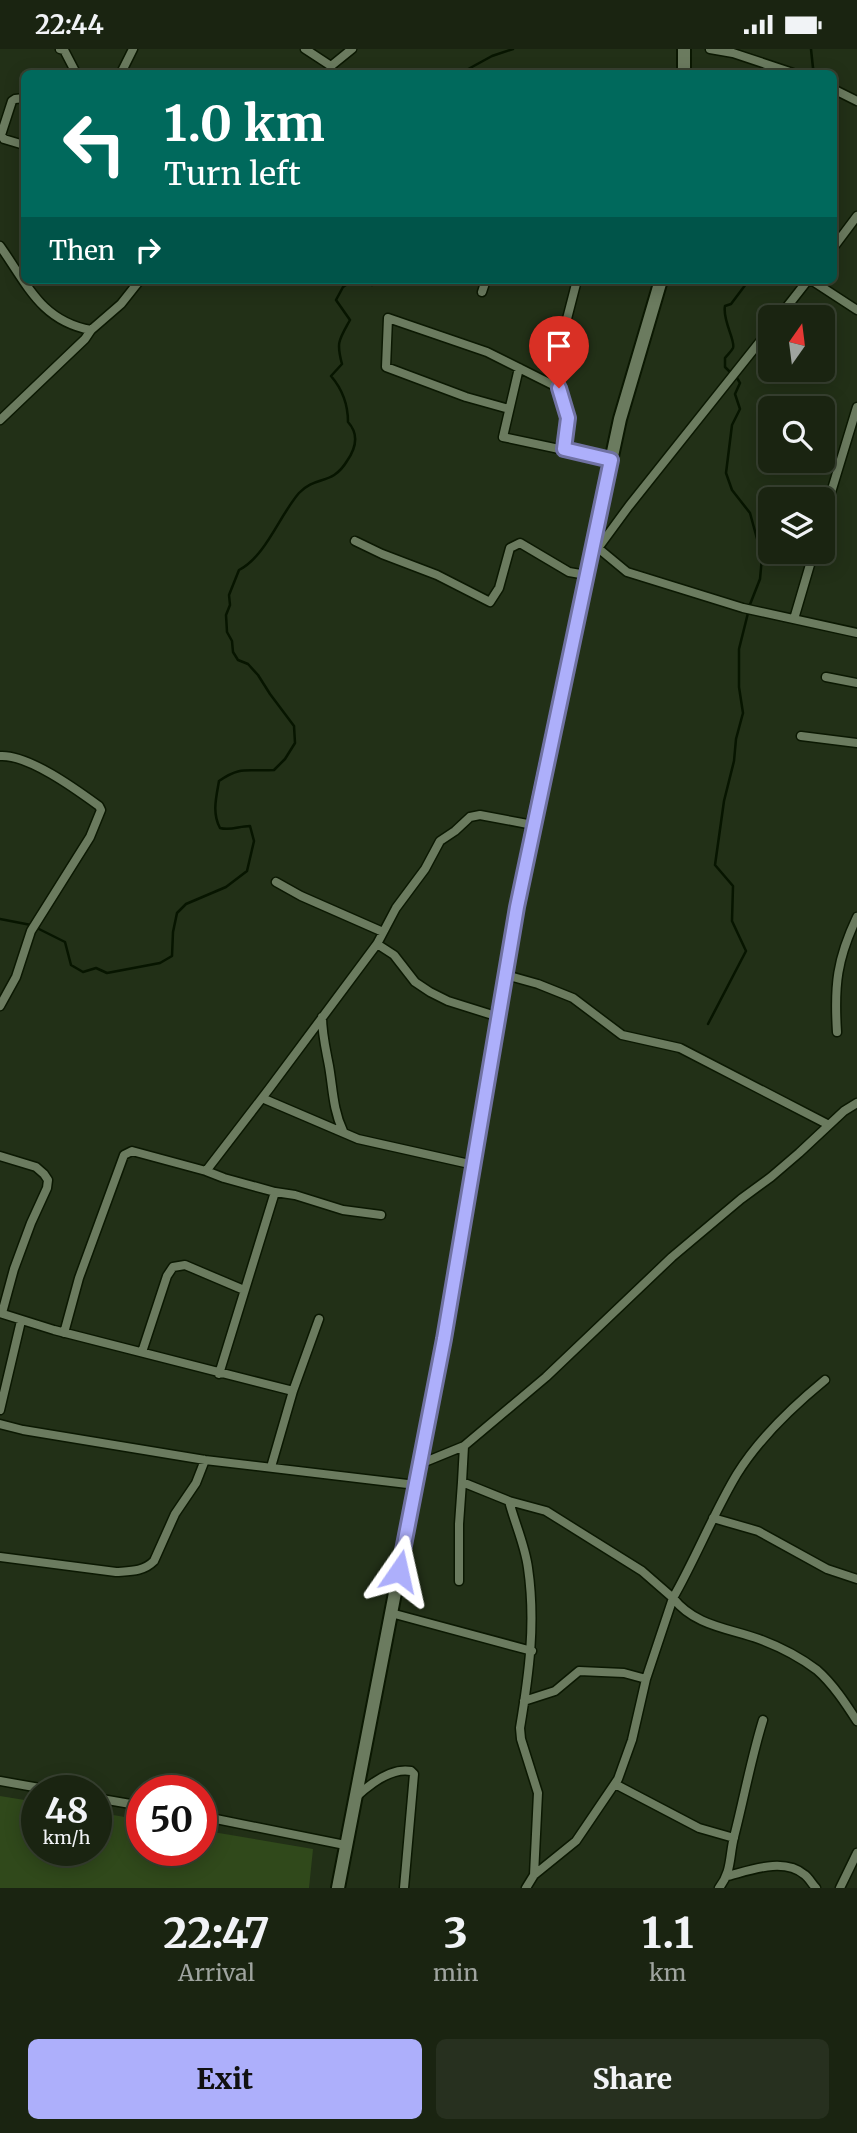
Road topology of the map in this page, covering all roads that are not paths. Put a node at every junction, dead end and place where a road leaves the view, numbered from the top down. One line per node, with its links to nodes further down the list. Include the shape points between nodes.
1 (60, 49): 8 (street)
2 (133, 49): 9 (street)
3 (305, 49): 7 (street)
4 (352, 49): 7 (street)
5 (684, 49): 11 (main road)
6 (710, 49): 12 (street)
7 (331, 66): 10 (street)
8 (74, 70)
9 (122, 70)
10 (327, 70)
11 (684, 70)
12 (784, 70)
13 (837, 91): 15 (street)
14 (21, 98): 16 (street, via 12,101 1,135)
15 (857, 101)
16 (21, 144)
17 (857, 216): 18 (street)
18 (837, 243)
19 (0, 246): 20 (street)
20 (21, 279)
21 (24, 284): 31 (street, via 40,304 67,325)
22 (137, 284): 31 (street)
23 (485, 284): 28 (street)
24 (576, 284): 34 (street, via 560,346)
25 (659, 284): 41 (main road)
26 (806, 284): 29 (street)
27 (815, 284): 30 (street)
28 (482, 292)
29 (789, 305)
30 (857, 310)
31 (91, 330): 37 (street)
32 (758, 344): 44 (street)
33 (519, 368): 34 (street); 36 (street); 36 (street, via 487,352 388,318 386,367)
34 (559, 388): 40 (street, via 568,418)
35 (857, 407): 38 (street)
36 (509, 409): 40 (street, via 503,437)
37 (0, 420)
38 (846, 442): 39 (street); 42 (street)
39 (857, 445)
40 (564, 449): 41 (street)
41 (611, 460): 45 (main road)
42 (832, 487)
43 (355, 541): 47 (street, via 490,602 510,548 520,543 569,572)
44 (598, 548): 45 (street); 48 (street, via 627,572)
45 (589, 560): 47 (main road)
46 (810, 564): 48 (street)
47 (586, 575): 55 (main road)
48 (793, 619): 49 (street)
49 (857, 633)
50 (826, 677): 51 (street)
51 (857, 683)
52 (802, 736): 53 (street)
53 (857, 743)
54 (0, 756): 61 (street, via 21,759 65,781 102,810 31,931 16,977)
55 (534, 825): 58 (street, via 470,817 440,841); 60 (main road)
56 (276, 882): 58 (street)
57 (857, 917): 64 (street, via 838,967)
58 (383, 932): 59 (street)
59 (377, 944): 62 (street); 63 (street, via 430,992)
60 (506, 975): 63 (main road); 69 (street, via 573,998 622,1035 680,1048)
61 (0, 1006)
62 (322, 1017): 65 (street); 70 (street, via 332,1097)
63 (499, 1017): 72 (main road)
64 (837, 1032)
65 (262, 1098): 70 (street); 73 (street)
66 (857, 1103): 67 (street)
67 (844, 1111): 68 (street); 69 (street)
68 (857, 1113)
69 (829, 1125): 87 (street, via 672,1257 546,1377)
70 (343, 1131): 72 (street, via 358,1139)
71 (0, 1156): 77 (street, via 36,1167 48,1180)
72 (474, 1165): 89 (main road)
73 (206, 1171): 74 (street); 80 (street, via 132,1151 124,1155)
74 (275, 1192): 75 (street); 76 (street)
75 (381, 1215)
76 (244, 1290): 81 (street, via 185,1265 173,1267); 82 (street)
77 (1, 1313): 79 (street)
78 (319, 1319): 84 (street)
79 (21, 1321): 80 (street); 85 (street)
80 (64, 1333): 81 (street)
81 (142, 1352): 82 (street)
82 (219, 1374): 84 (street)
83 (825, 1380): 94 (street, via 760,1442)
84 (293, 1391): 90 (street)
85 (0, 1410)
86 (0, 1424): 88 (street)
87 (464, 1446): 89 (street); 91 (street)
88 (205, 1460): 90 (street); 95 (street, via 148,1567 116,1572)
89 (420, 1464): 92 (main road)
90 (271, 1467): 92 (street)
91 (462, 1482): 93 (street); 97 (street)
92 (416, 1485): 99 (main road)
93 (509, 1501): 98 (street, via 547,1511 642,1571); 100 (street, via 528,1568)
94 (713, 1518): 96 (street, via 758,1531 827,1569); 98 (street)
95 (0, 1557)
96 (857, 1579)
97 (459, 1581)
98 (673, 1598): 101 (street); 104 (street, via 697,1619 762,1640 816,1669)
99 (391, 1613): 100 (street); 108 (main road)
100 (532, 1651): 102 (street)
101 (646, 1679): 102 (street, via 579,1671 555,1691); 106 (street, via 632,1740)
102 (524, 1701): 113 (street, via 521,1739 538,1793)
103 (763, 1720): 110 (street)
104 (857, 1721)
105 (0, 1781): 107 (street)
106 (615, 1784): 110 (street, via 699,1828); 113 (street, via 576,1841)
107 (21, 1785)
108 (355, 1797): 111 (main road); 116 (street, via 397,1770 414,1774)
109 (217, 1819): 111 (street)
110 (734, 1838): 114 (street)
111 (345, 1845): 115 (main road)
112 (857, 1853): 120 (street)
113 (534, 1875): 117 (street)
114 (728, 1876): 118 (street); 119 (street, via 788,1866)
115 (338, 1888)
116 (404, 1888)
117 (526, 1888)
118 (719, 1888)
119 (816, 1888)
120 (841, 1888)

